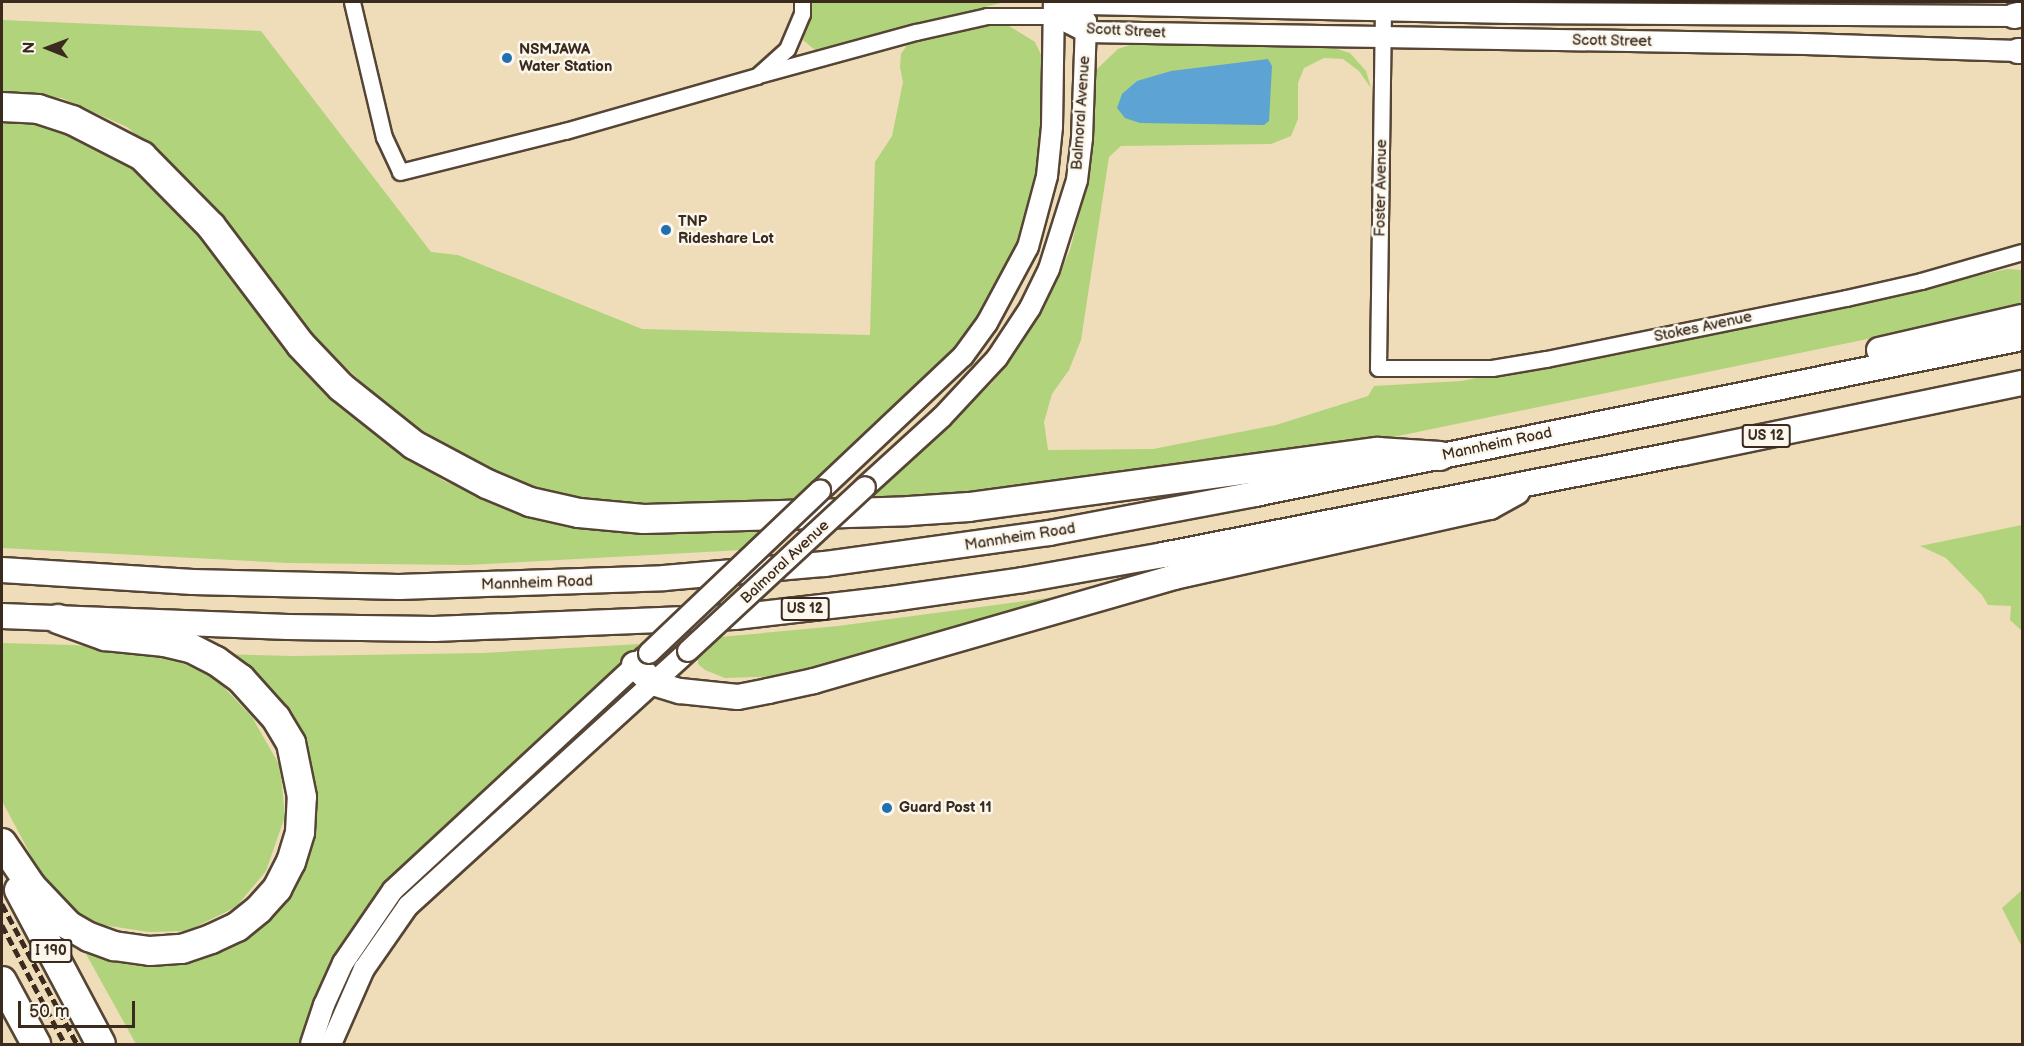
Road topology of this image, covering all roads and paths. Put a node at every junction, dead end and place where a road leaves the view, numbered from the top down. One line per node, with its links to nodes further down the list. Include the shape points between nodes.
1 (352, 2): 10 (street, via 384,137 400,172)
2 (802, 2): 10 (street, via 802,14 787,49)
3 (1086, 3): 4 (street, Scott Street); 5 (street, Scott Street); 7 (street, Balmoral Avenue)
4 (1055, 9): 7 (street, Scott Street); 10 (street, via 987,16); 25 (street, Balmoral Avenue, bridge, via 1047,176 1028,247 987,323 963,356 820,491)
5 (1383, 9): 6 (street, Scott Street, via 1511,14); 8 (street, Foster Avenue)
6 (2020, 16)
7 (1086, 32): 8 (street, Scott Street); 25 (street, Balmoral Avenue, bridge, via 1077,180 1049,268 1030,308 997,358 942,417 687,651)
8 (1383, 37): 9 (street, Scott Street); 15 (street, Foster Avenue)
9 (2020, 51)
10 (757, 76)
11 (2, 107): 20 (highway, via 38,109 72,120 142,156 211,226 301,345 341,387 414,444 487,484 530,502 579,513 644,519 909,511 969,507 1378,452)
12 (2022, 252): 15 (street, Stokes Avenue, via 1846,298 1546,359 1492,368)
13 (2022, 317): 17 (main road, via 1833,361)
14 (2022, 338): 17 (main road, Mannheim Road)
15 (1378, 368)
16 (2022, 382): 18 (main road, US 12)
17 (1782, 386): 20 (main road, Mannheim Road)
18 (1990, 389): 19 (main road); 21 (main road, US 12)
19 (2022, 389)
20 (1440, 456): 22 (main road, Mannheim Road, via 1049,533 825,564 664,578 399,587 194,582)
21 (1540, 480): 24 (main road, US 12, via 1023,580 735,617 434,629); 25 (main road, via 1490,507 1174,577 814,681 738,697 680,691)
22 (2, 570)
23 (2, 616): 24 (main road, US 12)
24 (58, 619): 26 (highway, via 105,636 190,648 241,679 276,718 291,743 302,797 300,832 277,889 237,927 182,949 150,951 114,946 68,925 32,887)
25 (646, 667): 31 (street, Balmoral Avenue, via 393,890 343,963); 32 (street, Balmoral Avenue, via 408,906 363,969)
26 (2, 843)
27 (2, 858): 30 (highway, I 190)
28 (2, 981): 29 (highway)
29 (36, 1044)
30 (101, 1044)
31 (311, 1044)
32 (331, 1044)

